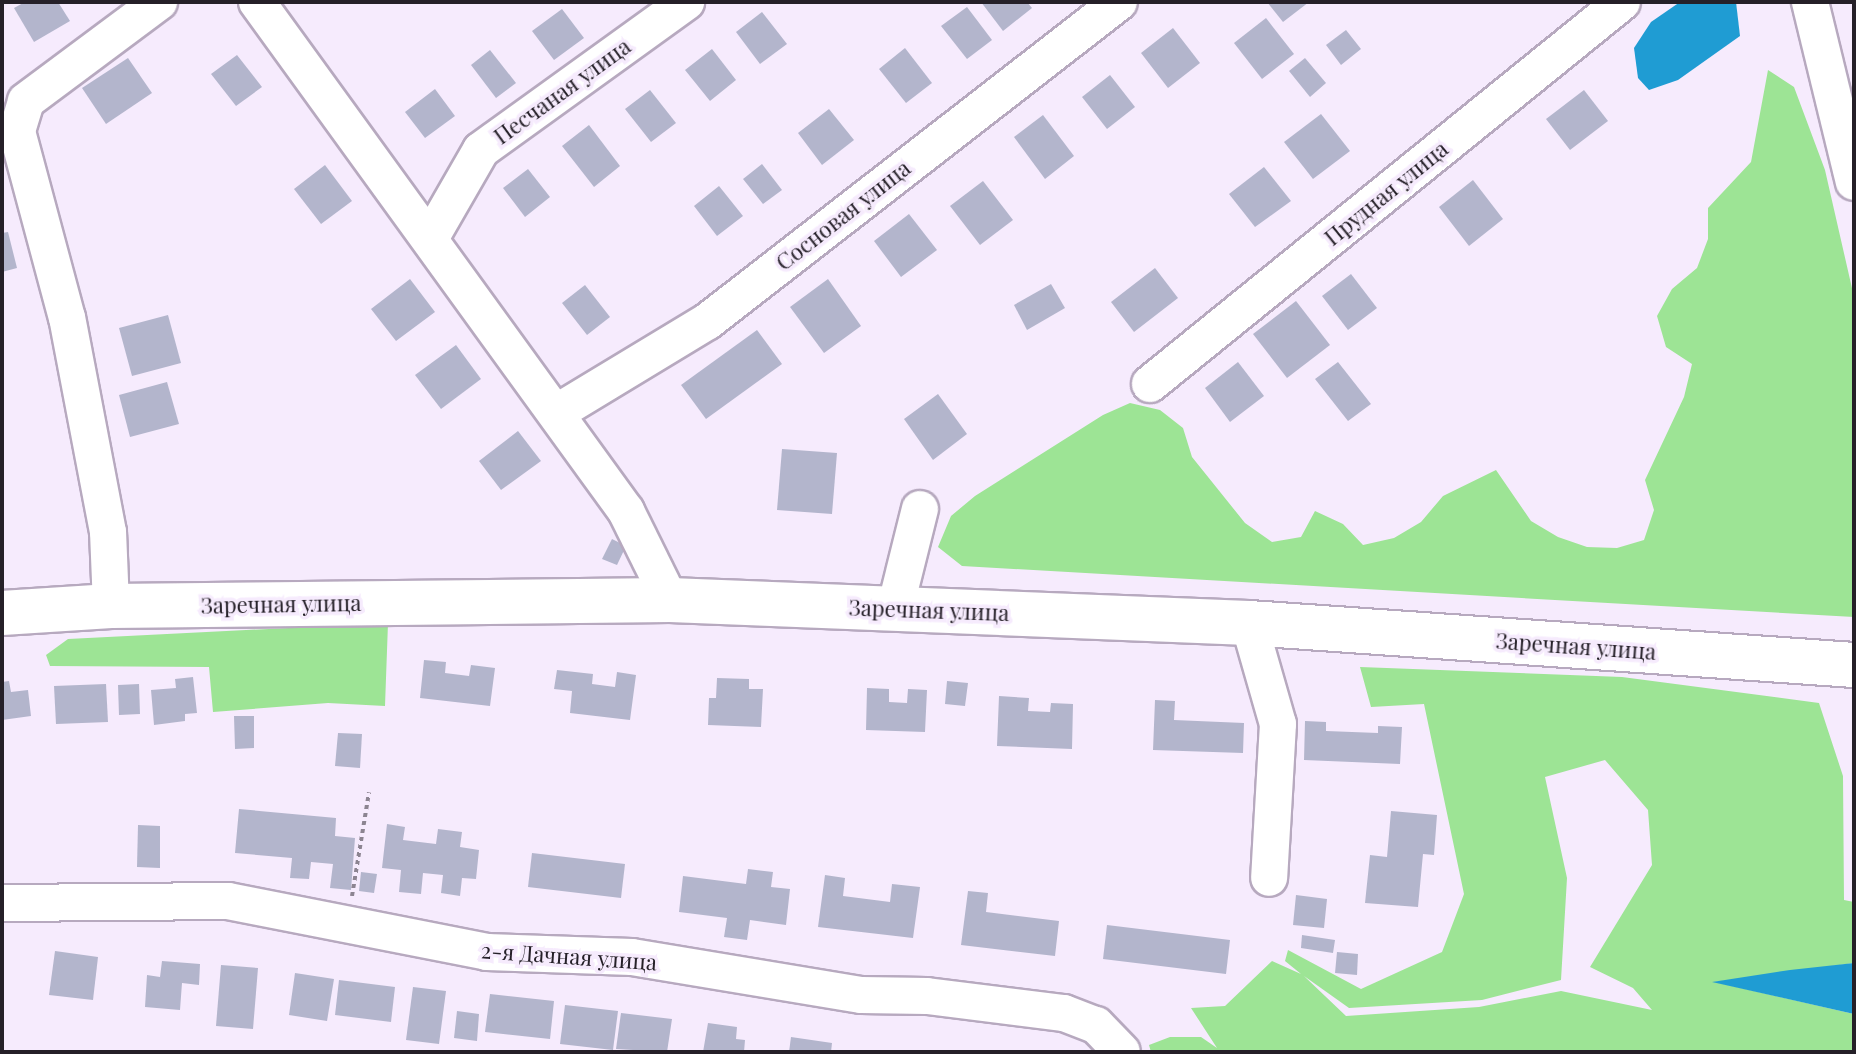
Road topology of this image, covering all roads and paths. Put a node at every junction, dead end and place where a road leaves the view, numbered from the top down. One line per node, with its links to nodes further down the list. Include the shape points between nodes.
1 (159, 2): 13 (street, via 26,101 17,131 67,318 108,532)
2 (257, 2): 8 (street)
3 (686, 2): 8 (street, Песчаная улица, via 481,150)
4 (1119, 2): 10 (street, Сосновая улица, via 708,321)
5 (1622, 2): 9 (street, Прудная улица)
6 (1810, 2): 7 (street)
7 (1854, 182)
8 (431, 237): 10 (street)
9 (1150, 384)
10 (556, 413): 12 (street, via 626,511)
11 (920, 509): 14 (street)
12 (670, 600): 13 (main road, Заречная улица); 14 (main road, Заречная улица)
13 (111, 606): 15 (main road, Заречная улица)
14 (895, 609): 16 (main road, Заречная улица)
15 (2, 613)
16 (1249, 623): 17 (main road, Заречная улица); 19 (street, via 1278,724)
17 (1854, 665)
18 (369, 792): 21 (path)
19 (1269, 878)
20 (2, 903): 21 (street, 2-я Дачная улица, via 197,899)
21 (348, 922): 22 (street, 2-я Дачная улица, via 487,952 632,957 861,995 927,996 1064,1013 1096,1025)
22 (1122, 1052)

